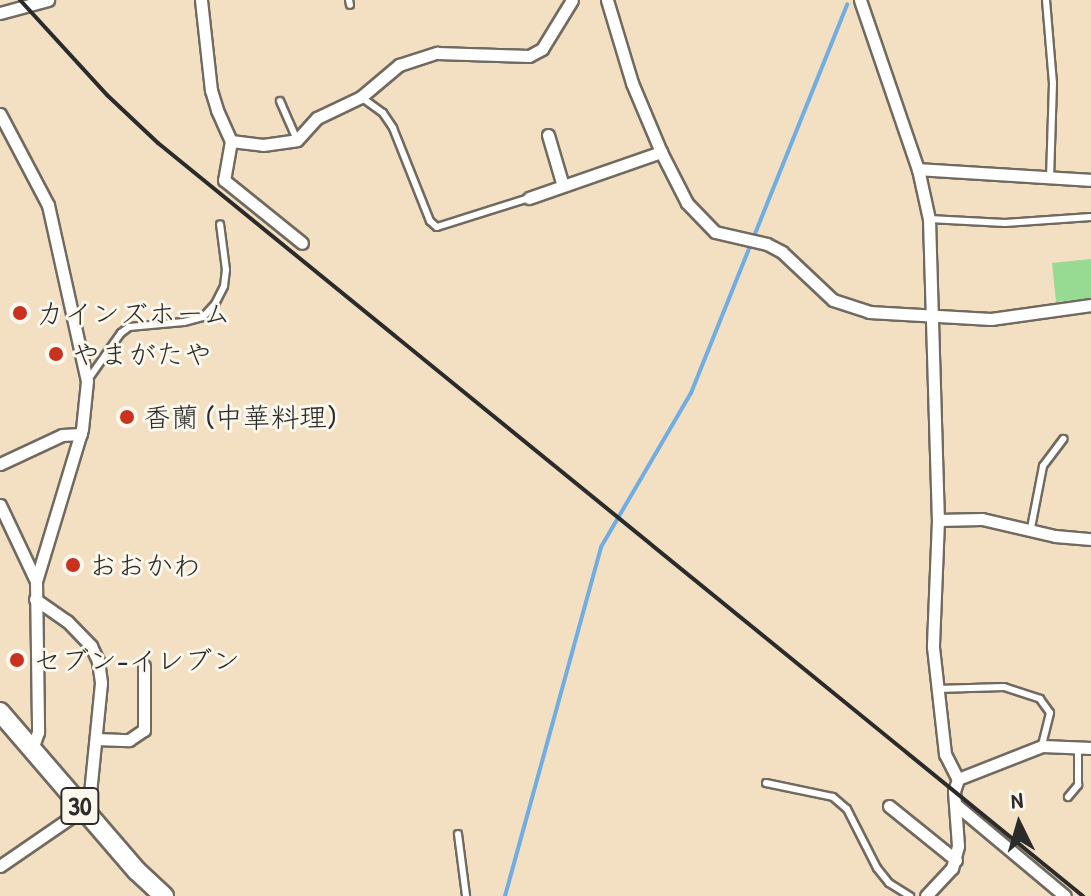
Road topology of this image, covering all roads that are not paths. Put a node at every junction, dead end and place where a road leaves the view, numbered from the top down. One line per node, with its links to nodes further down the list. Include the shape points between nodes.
1 (48, 0): 7 (street)
2 (201, 0): 13 (street, via 211,90)
3 (572, 0): 8 (street, via 542,49 529,56 437,53 399,65)
4 (607, 0): 14 (street, via 632,83)
5 (860, 0): 15 (street)
6 (1046, 0): 16 (lane, via 1053,83)
7 (0, 13)
8 (361, 97): 12 (street, via 317,118); 19 (lane, via 393,128 437,227)
9 (280, 101): 12 (lane)
10 (0, 114): 26 (street, via 48,205)
11 (548, 135): 18 (street)
12 (297, 140): 13 (street, via 263,145)
13 (231, 141): 23 (street, via 224,180)
14 (661, 152): 18 (street); 25 (street, via 687,203 715,232 782,252 833,300 869,312)
15 (918, 169): 16 (street); 21 (street)
16 (1050, 177): 17 (street)
17 (1091, 180)
18 (563, 186): 19 (street)
19 (529, 198)
20 (1091, 217): 21 (lane, via 1005,223)
21 (929, 219): 25 (street)
22 (220, 224): 26 (lane, via 226,270 215,304 203,317 129,327)
23 (302, 243)
24 (1091, 305): 25 (street, via 1013,318)
25 (933, 318): 31 (street)
26 (87, 381): 27 (street)
27 (81, 434): 29 (street, via 62,435); 34 (street)
28 (1063, 439): 32 (lane, via 1043,466)
29 (0, 464)
30 (0, 505): 34 (street)
31 (938, 520): 32 (street, via 982,519); 37 (street, via 933,647)
32 (1031, 528): 33 (street)
33 (1091, 539)
34 (36, 581): 35 (street)
35 (35, 599): 39 (street, via 67,621 98,661); 42 (street, via 38,732)
36 (144, 666): 39 (street, via 144,730 129,740)
37 (937, 689): 40 (lane, via 1004,687 1040,699 1050,713); 43 (street, via 945,754)
38 (0, 712): 42 (main road, 30)
39 (96, 739): 48 (street)
40 (1042, 746): 41 (street); 43 (street)
41 (1085, 747): 45 (lane, via 1078,785)
42 (32, 749): 48 (main road, 30)
43 (958, 779): 46 (street)
44 (766, 783): 54 (lane, via 833,797 847,809 877,868)
45 (1068, 797)
46 (955, 804): 50 (street); 56 (street)
47 (889, 806): 50 (street)
48 (86, 812): 51 (street); 52 (main road, 30)
49 (458, 834): 53 (lane)
50 (956, 860): 55 (street)
51 (0, 866)
52 (164, 896)
53 (466, 896)
54 (910, 896)
55 (926, 896)
56 (1065, 896)

